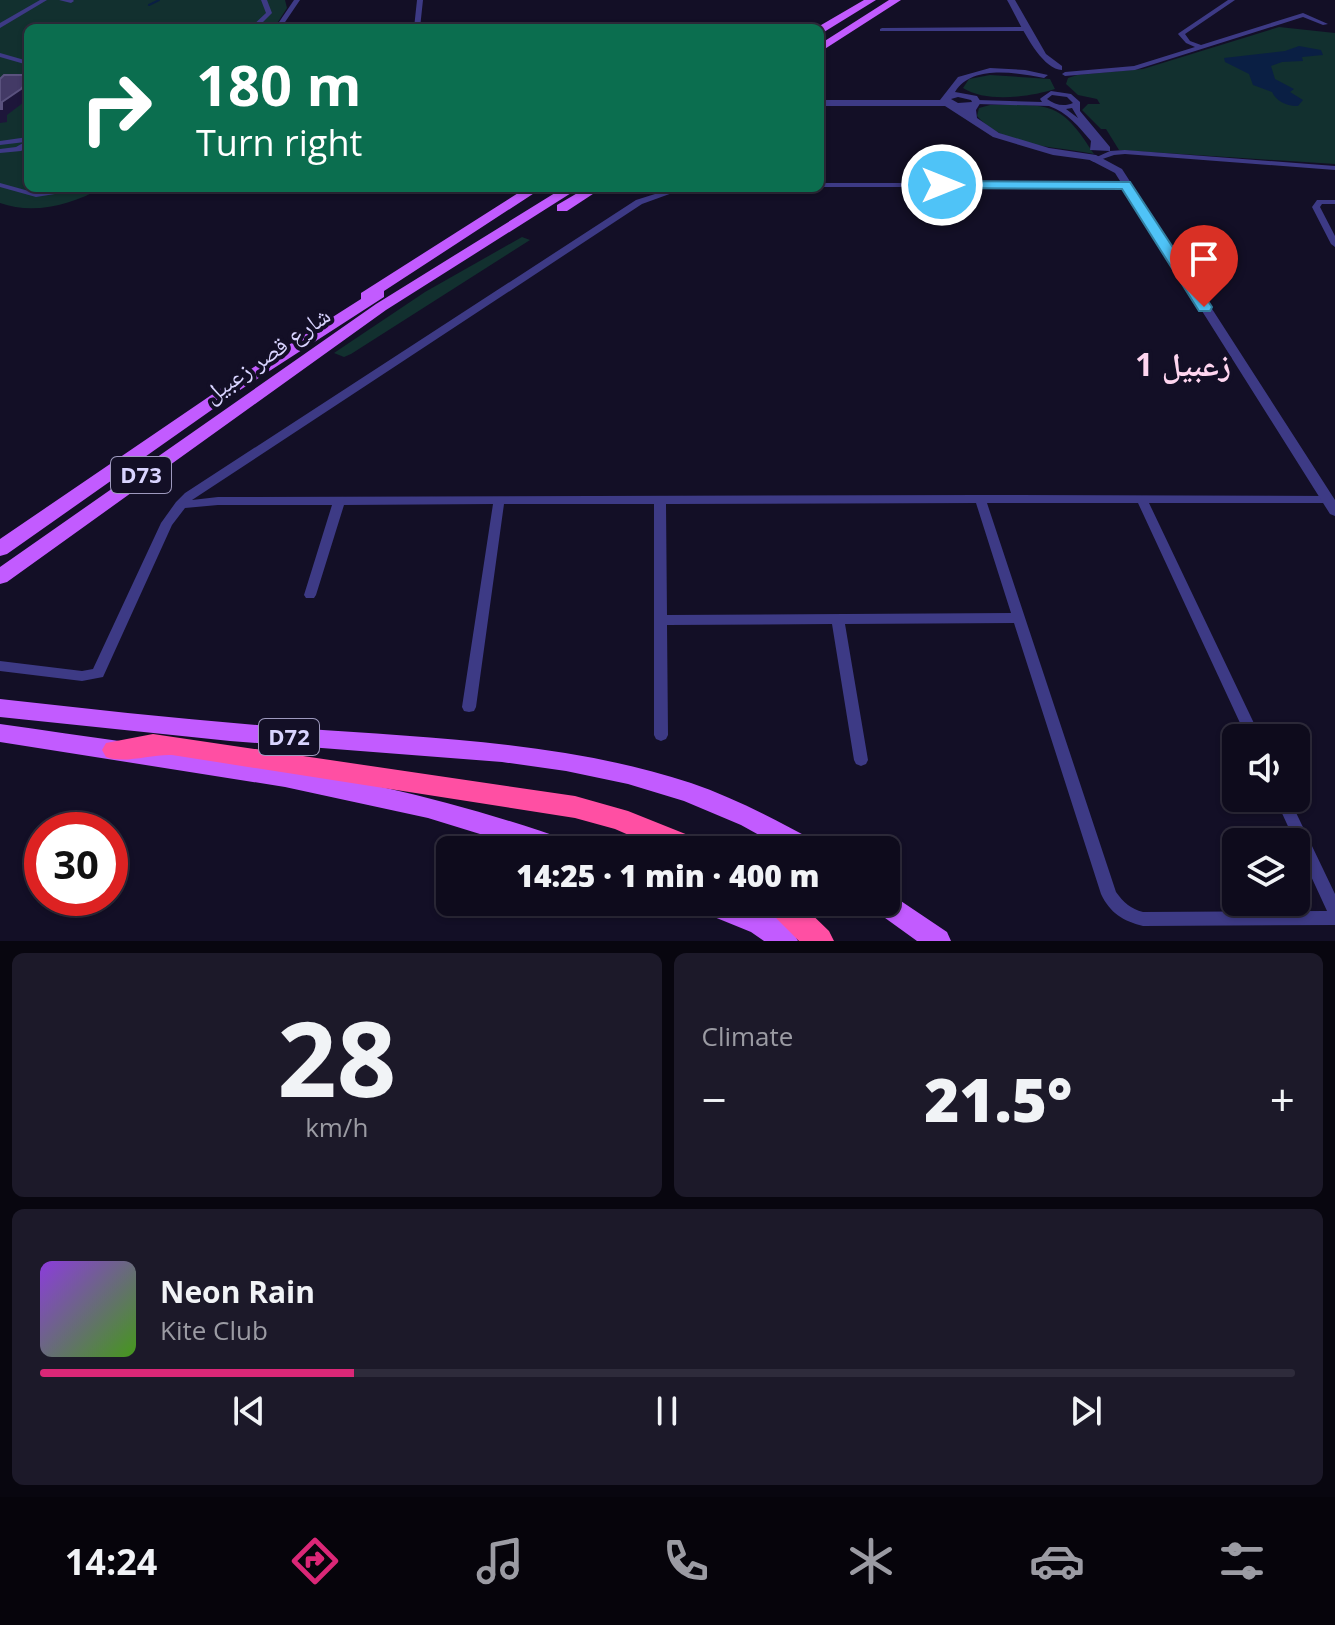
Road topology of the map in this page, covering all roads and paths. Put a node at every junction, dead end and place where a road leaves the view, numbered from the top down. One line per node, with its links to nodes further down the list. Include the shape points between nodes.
1 (42, 0): 19 (street)
2 (62, 0): 12 (street)
3 (264, 0): 14 (street, via 269,13)
4 (297, 0): 15 (street)
5 (420, 0): 16 (street)
6 (857, 0): 17 (main road)
7 (871, 0): 21 (main road)
8 (884, 0): 24 (main road)
9 (896, 0): 25 (main road)
10 (1011, 0): 22 (street)
11 (1232, 0): 26 (street, via 1181,34)
12 (71, 1)
13 (1294, 18): 18 (street); 18 (street, via 1303,15); 26 (street)
14 (257, 24)
15 (281, 24)
16 (417, 24)
17 (814, 24)
18 (1325, 24): 20 (street)
19 (0, 26)
20 (1335, 27)
21 (824, 28)
22 (1026, 29): 23 (street); 28 (street)
23 (882, 30)
24 (824, 36)
25 (824, 46)
26 (1200, 47): 31 (street, via 1135,68)
27 (0, 55): 29 (street)
28 (1043, 55): 30 (street); 31 (street)
29 (24, 62)
30 (1041, 70): 31 (street); 33 (street, via 971,75)
31 (1062, 70)
32 (1045, 95): 34 (street); 36 (street, via 1069,95 1078,100); 37 (street, via 1043,99)
33 (948, 97): 34 (street); 35 (street); 38 (street)
34 (973, 100): 37 (street); 38 (street)
35 (824, 101)
36 (1076, 105): 37 (street); 37 (street, via 1107,149 1093,148 1094,139 1084,127)
37 (1054, 106)
38 (972, 119): 43 (street, via 1004,139)
39 (24, 139): 41 (street)
40 (24, 142): 42 (street, via 18,149)
41 (0, 143)
42 (0, 151)
43 (1097, 159): 44 (street, via 1125,152); 45 (street)
44 (1335, 168)
45 (1124, 182): 47 (street); 62 (street)
46 (0, 185): 48 (street)
47 (824, 185)
48 (24, 192)
49 (25, 192): 50 (street)
50 (55, 192)
51 (529, 192): 58 (main road)
52 (548, 192): 58 (main road, شارع قصر زعبيل / D73)
53 (566, 192): 59 (main road, شارع قصر زعبيل / D73)
54 (588, 192): 59 (main road)
55 (670, 192): 60 (street, via 639,202)
56 (1335, 202): 57 (street, via 1316,207)
57 (1335, 244)
58 (338, 319): 70 (main road, شارع قصر زعبيل / D73, via 167,430)
59 (357, 324): 71 (main road, شارع قصر زعبيل / D73)
60 (212, 480): 65 (street, via 216,493); 68 (street)
61 (980, 499): 63 (street); 64 (street); 73 (street)
62 (1327, 499): 64 (street); 69 (street)
63 (660, 500): 67 (street); 75 (street)
64 (1142, 500): 79 (street)
65 (230, 501): 66 (street); 68 (street)
66 (339, 501): 67 (street); 72 (street)
67 (499, 501): 77 (street)
68 (180, 505): 76 (street, via 98,673 82,676)
69 (1335, 511)
70 (0, 549)
71 (0, 577)
72 (310, 595)
73 (1019, 618): 74 (street); 92 (street, via 1116,906 1143,919)
74 (838, 619): 75 (street); 83 (street)
75 (661, 620): 81 (street)
76 (0, 666)
77 (469, 707)
78 (0, 708): 87 (main road, D72, via 178,729 483,749 578,761 693,793)
79 (1247, 724)
80 (0, 733): 82 (main road, D72)
81 (661, 735)
82 (115, 750): 85 (main road, D72, via 413,805); 86 (highway, via 172,745 575,807)
83 (861, 760)
84 (1289, 812): 88 (street)
85 (516, 836)
86 (661, 836)
87 (783, 836)
88 (1335, 911)
89 (900, 914): 95 (main road)
90 (744, 916): 93 (main road)
91 (793, 916): 94 (highway)
92 (1335, 918)
93 (785, 941)
94 (819, 941)
95 (938, 941)

